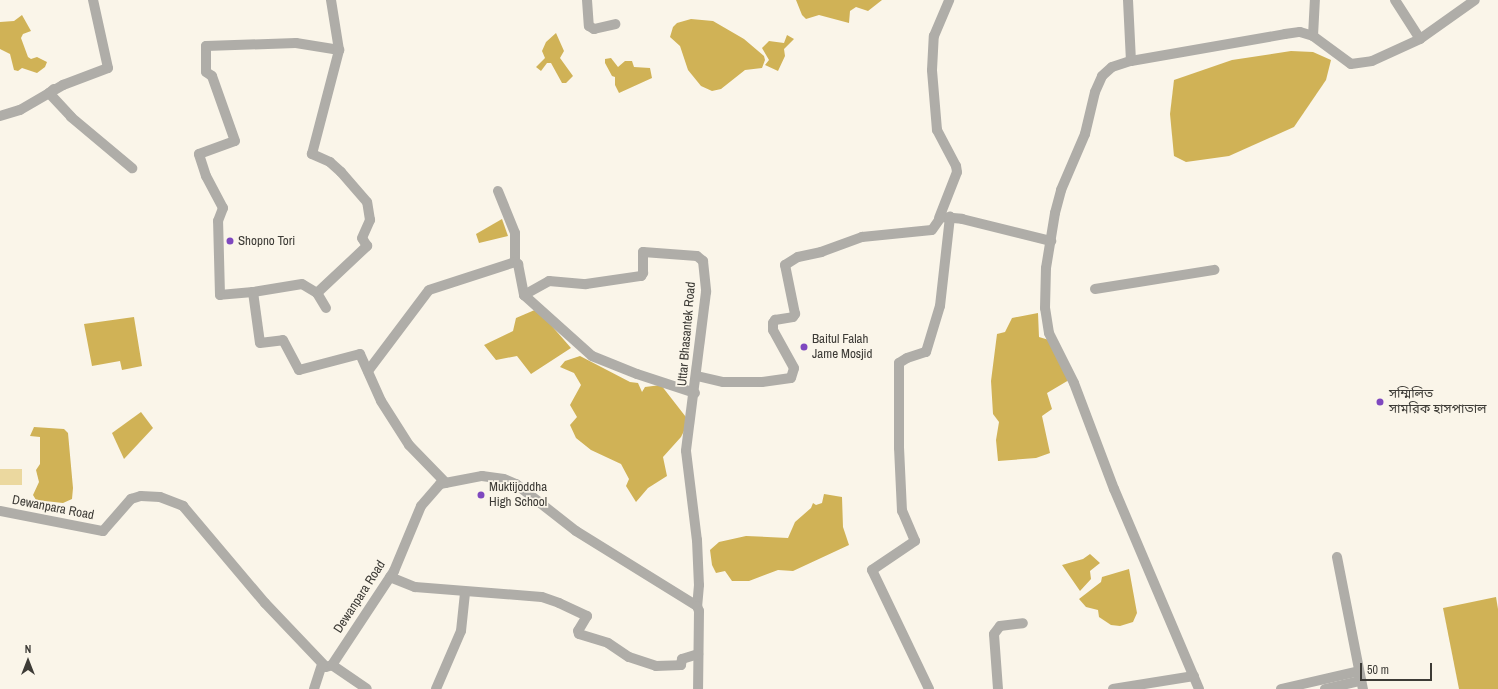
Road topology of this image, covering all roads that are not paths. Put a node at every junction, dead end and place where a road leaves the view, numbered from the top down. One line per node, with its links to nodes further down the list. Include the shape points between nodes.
1 (93, 0): 14 (street, via 108,68)
2 (331, 0): 12 (street)
3 (586, 0): 9 (street, via 589,26 594,29)
4 (949, 0): 19 (street, via 934,36 932,70 937,130 957,172)
5 (1128, 0): 13 (street)
6 (1315, 0): 10 (street)
7 (1395, 0): 11 (street)
8 (1475, 0): 11 (street)
9 (615, 24)
10 (1313, 36): 11 (street, via 1350,64 1384,58); 13 (street, via 1300,32 1285,34)
11 (1420, 39)
12 (339, 50): 24 (street, via 296,43 206,46 206,72 212,76 235,141 199,154 206,176 223,208 218,220 220,295); 25 (street, via 312,154 330,162 341,172 367,202 370,220 362,238 367,246)
13 (1131, 61): 20 (street, via 1112,67 1102,76 1097,86 1079,153 1061,190)
14 (54, 89): 15 (street, via 20,110); 16 (street, via 49,93 71,117)
15 (0, 116)
16 (132, 168)
17 (498, 191): 21 (street, via 515,233)
18 (950, 217): 19 (street); 20 (street); 46 (street, via 940,306 926,352 907,358 899,364 902,510 915,541 872,570)
19 (939, 218): 29 (street, via 932,230 862,237 788,261 786,271 796,311 793,317 775,320 773,330 794,368 791,378 771,382 723,382)
20 (1051, 240): 40 (street, via 1045,290 1049,333 1074,383 1114,489)
21 (515, 262): 26 (street, via 518,264); 28 (street, via 429,290)
22 (1214, 270): 23 (street)
23 (1095, 289)
24 (253, 292): 25 (street, via 302,284); 28 (street, via 260,343 283,340 299,370 360,354)
25 (317, 293): 27 (street)
26 (524, 295): 29 (street, Uttar Bhasantek Road, via 549,281 586,284 641,276 643,252 697,256 703,261 706,292); 30 (street, via 592,356)
27 (326, 308)
28 (368, 371): 31 (street, via 382,401 409,445)
29 (697, 376): 30 (street, Uttar Bhasantek Road)
30 (695, 393): 36 (street, Uttar Bhasantek Road, via 686,451 699,585)
31 (446, 483): 34 (street, Dewanpara Road, via 440,484 421,506); 36 (street, Dewanpara Road, via 482,476 504,479 516,484 576,531)
32 (0, 511): 39 (street, Dewanpara Road, via 103,531 131,499 142,496 160,497 183,506 265,603)
33 (1337, 557): 41 (street)
34 (390, 577): 35 (street, via 416,587); 39 (street, Dewanpara Road)
35 (465, 592): 38 (street, via 542,597 559,603 587,616 578,631 579,634 608,643 629,657 656,666 681,665 682,659); 44 (street, via 461,631)
36 (696, 606): 38 (street, via 699,611)
37 (1023, 623): 47 (street, via 1000,626 994,634)
38 (698, 654): 45 (street)
39 (327, 664): 42 (street); 43 (street)
40 (1194, 676): 48 (street); 49 (street)
41 (1361, 680): 50 (street); 51 (street)
42 (314, 689)
43 (367, 689)
44 (436, 689)
45 (698, 689)
46 (928, 689)
47 (998, 689)
48 (1113, 689)
49 (1199, 689)
50 (1281, 689)
51 (1325, 689)

